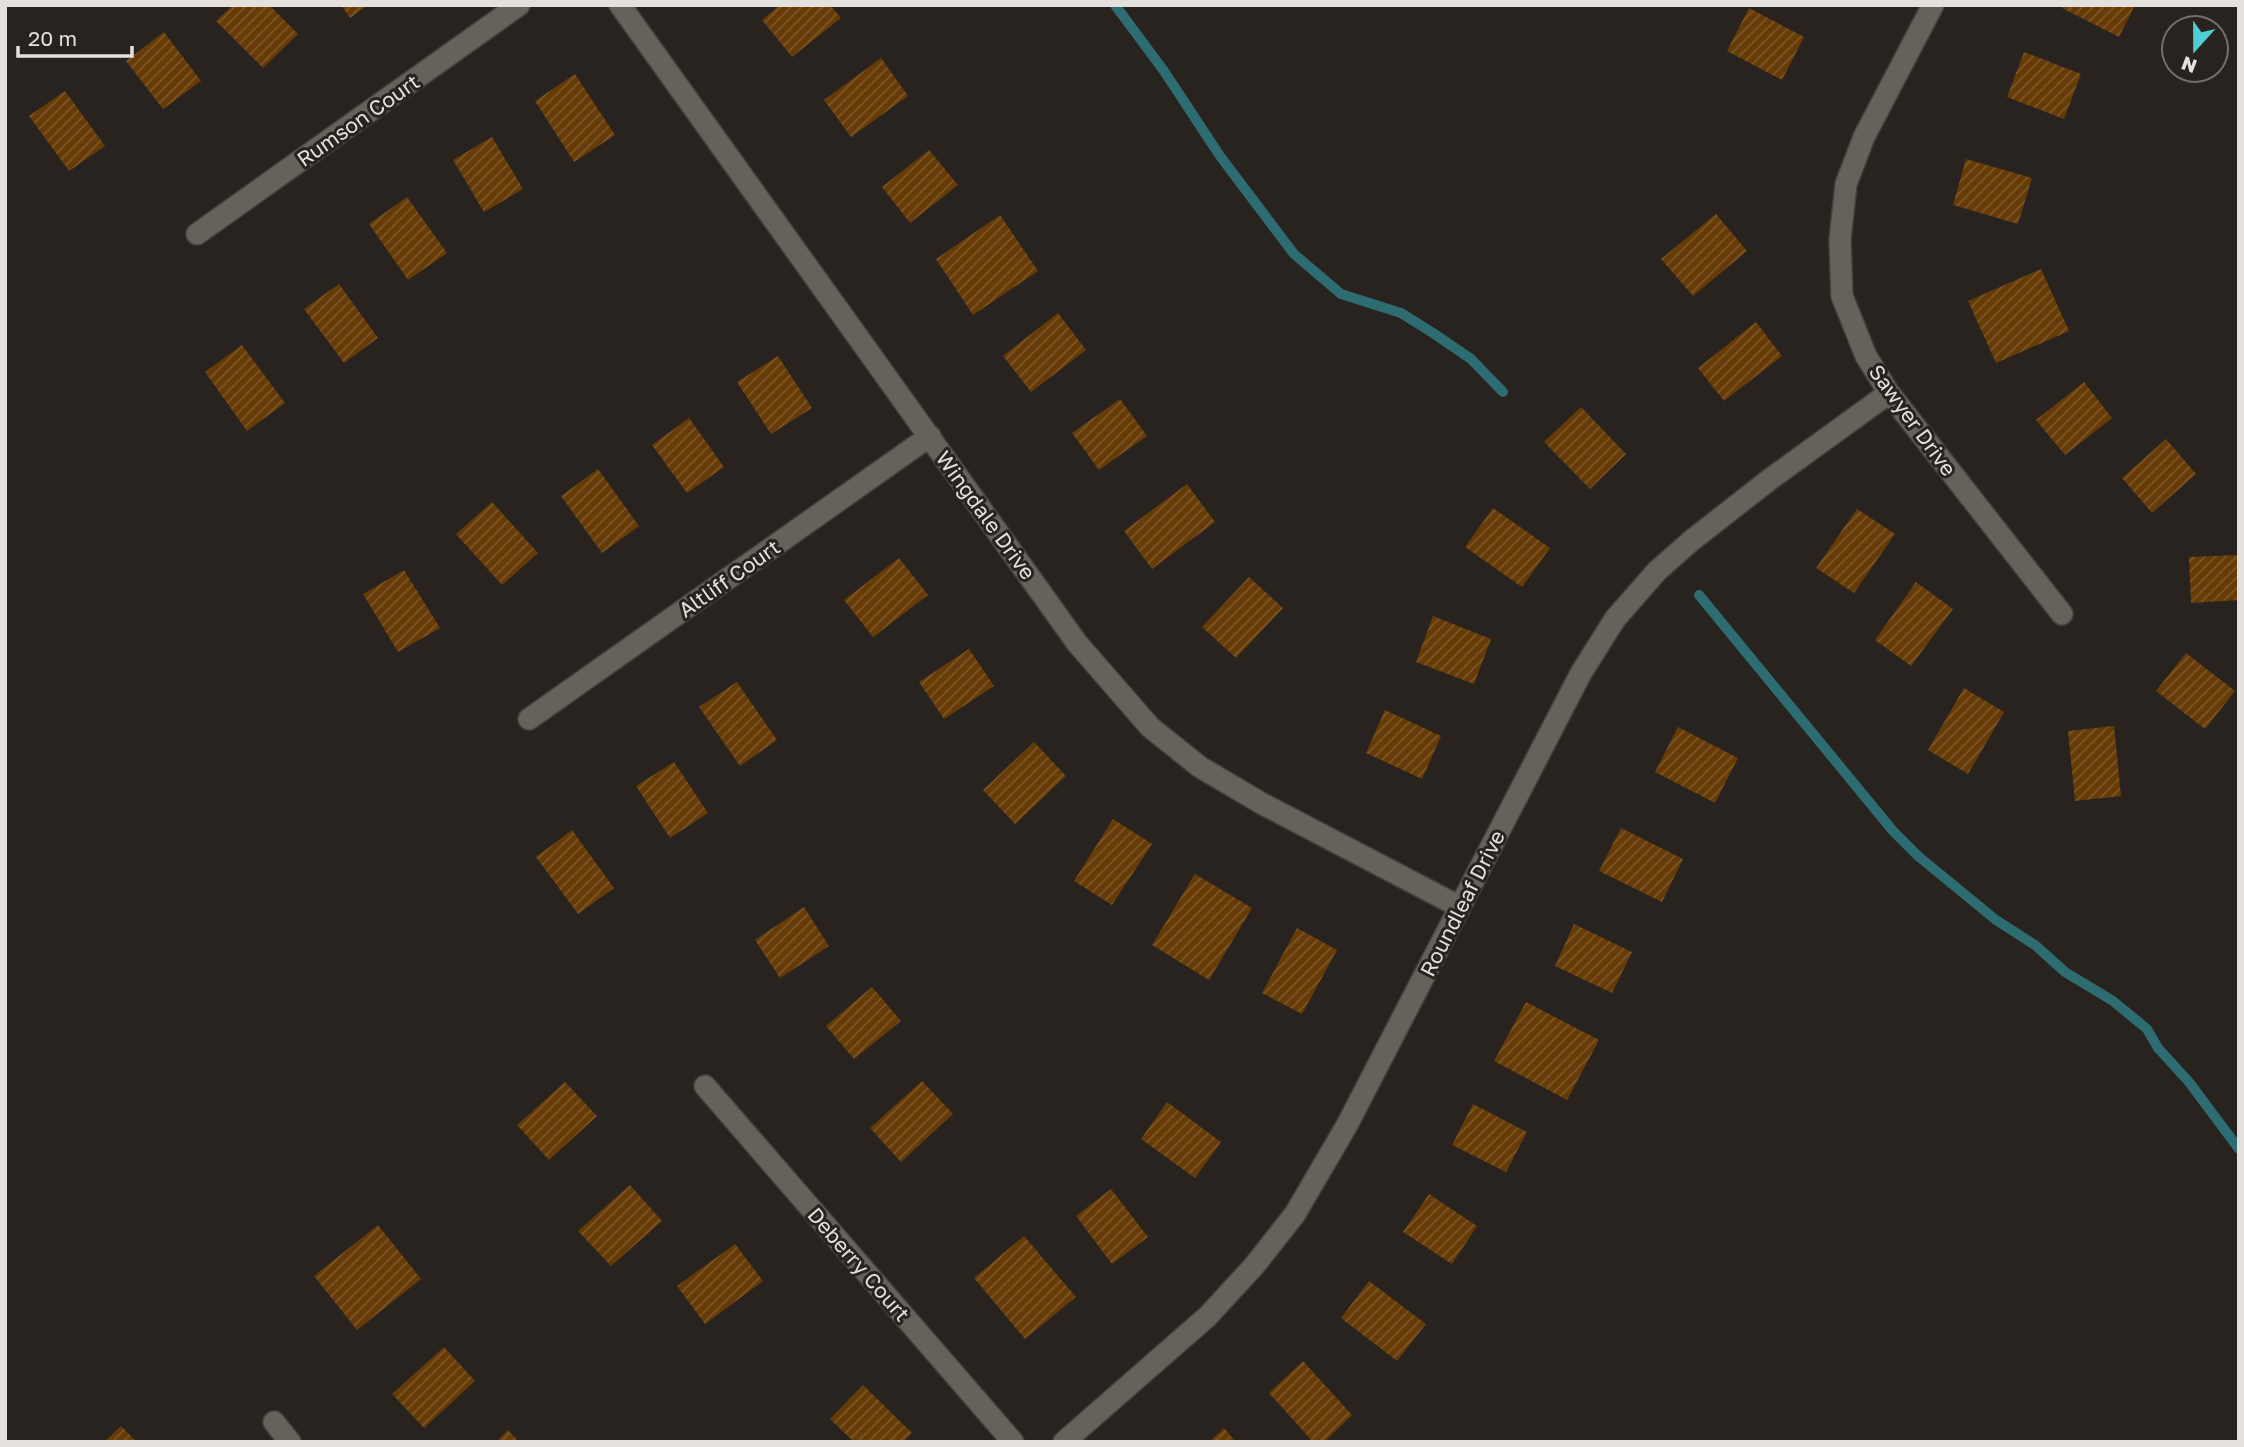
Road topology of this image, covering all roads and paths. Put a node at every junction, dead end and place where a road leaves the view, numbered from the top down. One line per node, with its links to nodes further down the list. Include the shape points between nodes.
1 (519, 5): 4 (street, Rumson Court)
2 (620, 5): 6 (street, Wingdale Drive)
3 (1933, 5): 5 (street, Sawyer Drive, via 1864,137 1846,184 1840,240 1842,296 1866,356)
4 (197, 234)
5 (1889, 393): 7 (street, Sawyer Drive); 9 (street, Roundleaf Drive, via 1691,541 1657,570 1615,619 1581,673)
6 (930, 436): 8 (street, Altliff Court); 9 (street, Wingdale Drive, via 1077,643 1150,727 1200,767 1261,803)
7 (2062, 614)
8 (529, 719)
9 (1460, 907): 14 (street, Roundleaf Drive, via 1347,1125 1295,1214 1208,1317)
10 (705, 1086): 13 (street, Deberry Court)
11 (274, 1422): 12 (street)
12 (290, 1442)
13 (1013, 1442)
14 (1064, 1442)

